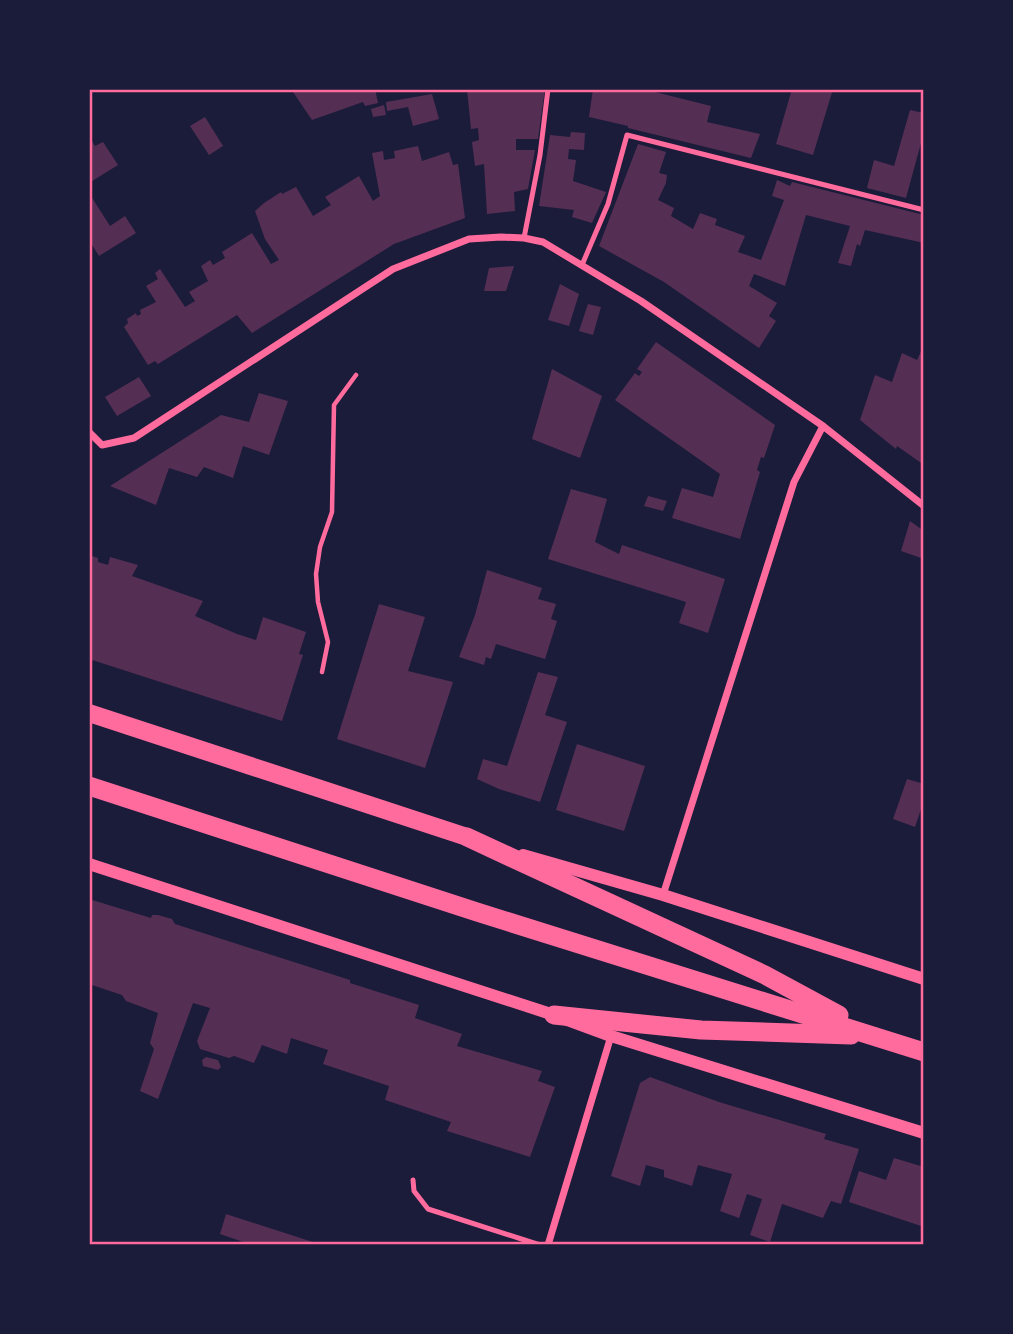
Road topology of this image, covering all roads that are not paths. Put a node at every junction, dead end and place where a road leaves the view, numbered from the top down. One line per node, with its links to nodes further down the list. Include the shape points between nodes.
1 (548, 89): 3 (lane)
2 (924, 210): 4 (lane, via 628,135 608,204)
3 (524, 238): 4 (street, via 543,242); 6 (street, via 469,239 393,269 134,439 103,445)
4 (582, 265): 5 (street)
5 (823, 426): 7 (street); 12 (street, via 794,482)
6 (89, 432)
7 (924, 506)
8 (89, 713): 10 (main road)
9 (89, 786): 16 (highway)
10 (467, 837): 12 (street); 16 (highway, via 765,975)
11 (89, 864): 14 (street)
12 (663, 895): 13 (street)
13 (924, 979)
14 (554, 1015): 15 (street); 16 (highway, via 701,1030)
15 (611, 1036): 18 (street); 21 (street)
16 (876, 1036): 17 (highway)
17 (924, 1052)
18 (924, 1133)
19 (413, 1180): 20 (lane, via 414,1191 428,1209)
20 (540, 1245)
21 (548, 1245)

